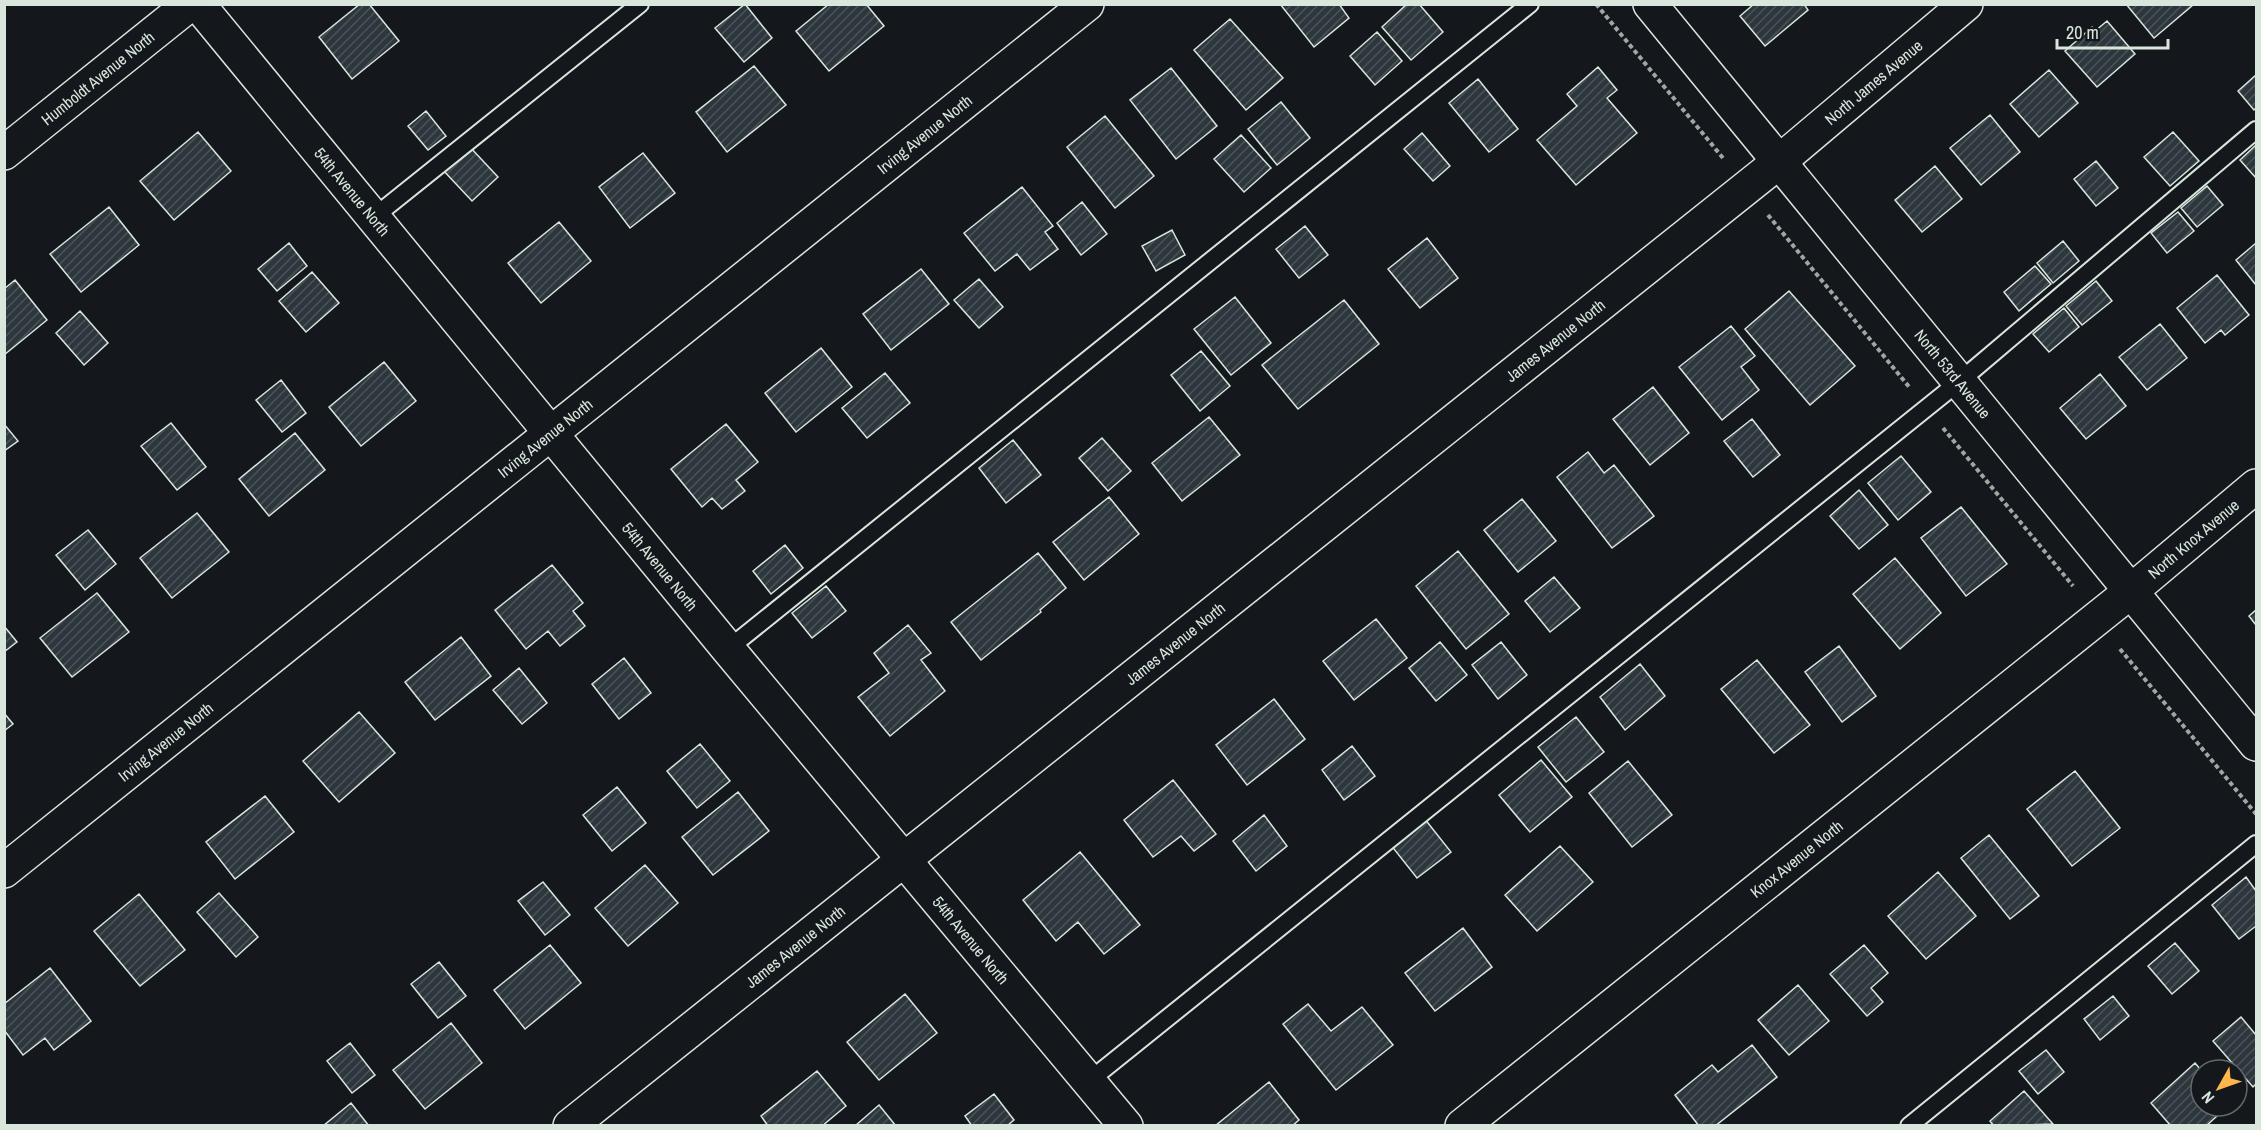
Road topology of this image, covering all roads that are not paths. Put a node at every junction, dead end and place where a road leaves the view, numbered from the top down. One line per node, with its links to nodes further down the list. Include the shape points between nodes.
1 (190, 4): 9 (street, Humboldt Avenue North)
2 (198, 4): 11 (street, 54th Avenue North)
3 (640, 4): 11 (lane)
4 (1087, 4): 13 (street, Irving Avenue North)
5 (1530, 4): 16 (lane)
6 (1650, 4): 10 (street, North 53rd Avenue)
7 (1966, 4): 10 (street, North James Avenue)
8 (2256, 130): 12 (lane)
9 (4, 153)
10 (1780, 160): 12 (street, North 53rd Avenue); 19 (street, James Avenue North)
11 (374, 217): 13 (street, 54th Avenue North)
12 (1960, 381): 15 (street, North 53rd Avenue); 21 (lane)
13 (553, 433): 16 (street, 54th Avenue North); 20 (street, Irving Avenue North)
14 (2256, 486): 15 (street, North Knox Avenue)
15 (2130, 592): 17 (street, North 53rd Avenue); 24 (street, Knox Avenue North)
16 (728, 649): 19 (street, 54th Avenue North)
17 (2256, 744)
18 (2256, 844): 25 (lane)
19 (903, 861): 21 (street, 54th Avenue North); 22 (street, James Avenue North)
20 (4, 871)
21 (1089, 1081): 23 (street, 54th Avenue North)
22 (570, 1125)
23 (1126, 1125)
24 (1462, 1125)
25 (1909, 1125)

